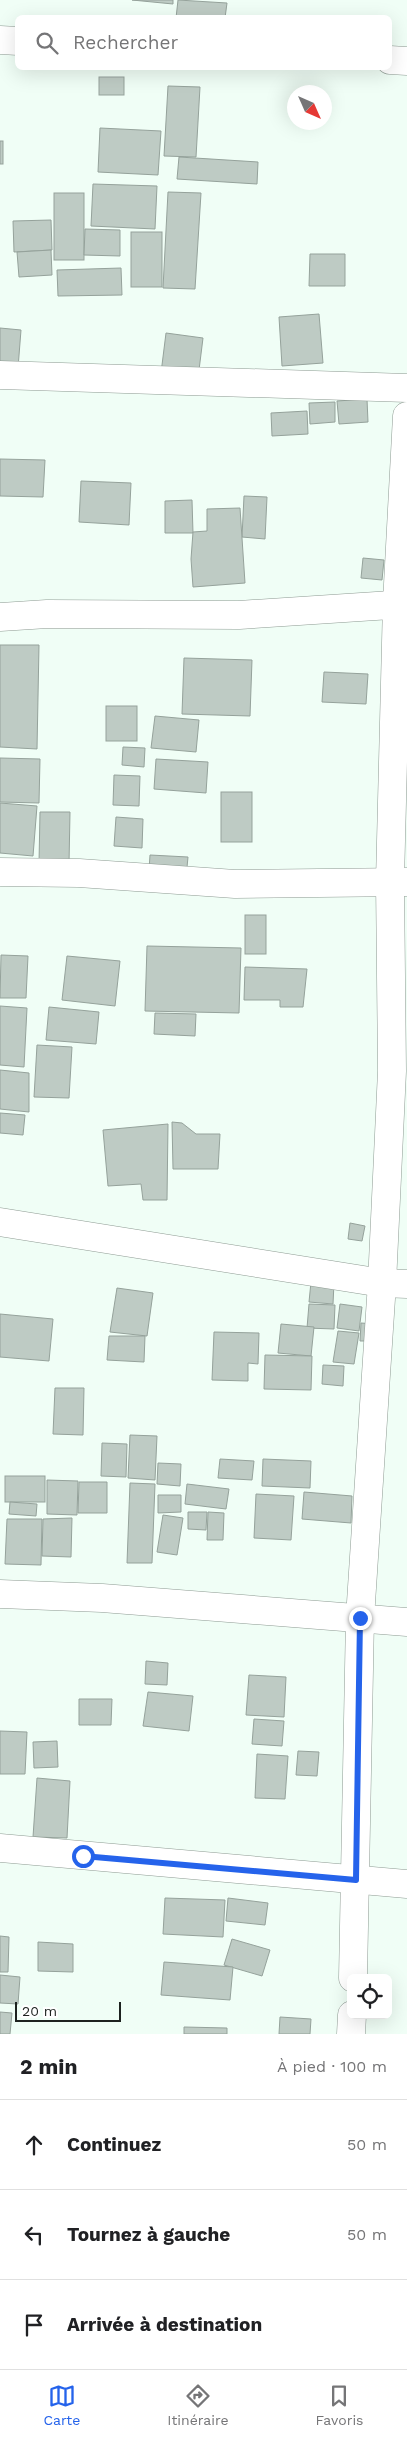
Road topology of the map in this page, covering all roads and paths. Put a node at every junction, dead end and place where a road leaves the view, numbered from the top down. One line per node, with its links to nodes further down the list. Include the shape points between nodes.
1 (0, 40): 2 (street)
2 (15, 41)
3 (392, 60): 4 (street)
4 (407, 61)
5 (0, 376): 6 (street)
6 (407, 388)
7 (407, 416): 8 (street)
8 (402, 603): 9 (street, via 239,615 47,614); 11 (street)
9 (0, 617)
10 (0, 872): 11 (street, via 235,884)
11 (398, 882): 13 (street, via 392,1071)
12 (0, 1222): 13 (street)
13 (394, 1283): 15 (street)
14 (0, 1594): 15 (street, via 102,1598)
15 (360, 1618): 16 (street); 18 (street)
16 (407, 1622)
17 (0, 1848): 18 (street)
18 (356, 1880): 19 (street); 20 (street)
19 (407, 1884)
20 (353, 1974)
21 (352, 2019): 22 (street)
22 (351, 2034)

